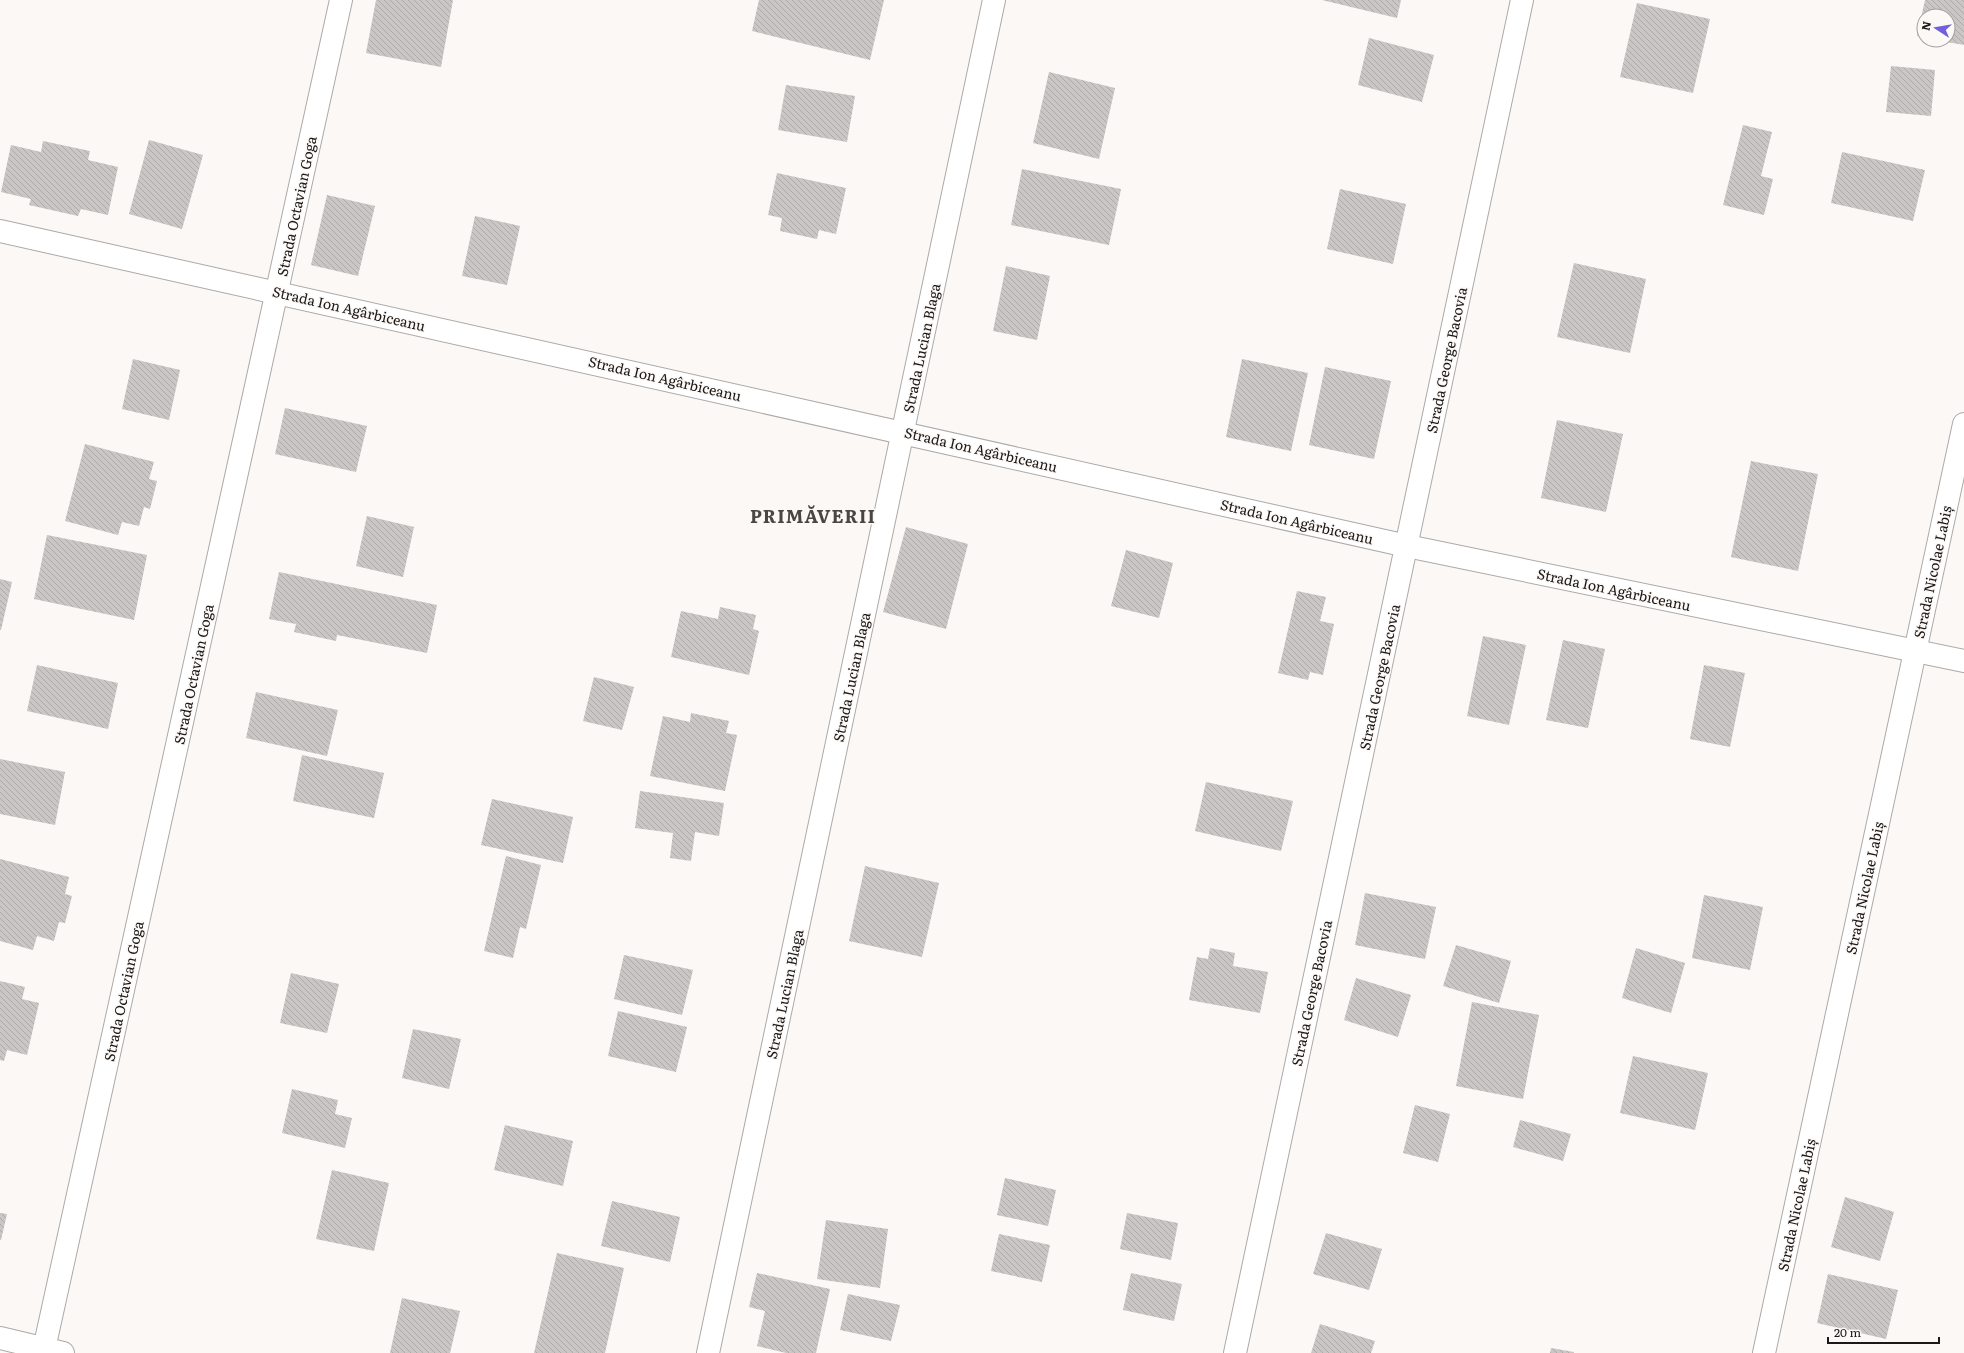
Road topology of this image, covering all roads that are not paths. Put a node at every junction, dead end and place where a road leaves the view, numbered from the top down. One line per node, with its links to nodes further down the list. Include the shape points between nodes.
1 (341, 0): 5 (street, Strada Octavian Goga)
2 (994, 0): 7 (street, Strada Lucian Blaga)
3 (1522, 0): 8 (street, Strada George Bacovia)
4 (0, 231): 5 (street, Strada Ion Agârbiceanu)
5 (277, 292): 7 (street, Strada Ion Agârbiceanu); 12 (street, Strada Octavian Goga)
6 (1964, 424): 9 (street, Strada Nicolae Labiș)
7 (903, 432): 8 (street, Strada Ion Agârbiceanu); 13 (street, Strada Lucian Blaga)
8 (1407, 546): 9 (street, Strada Ion Agârbiceanu); 14 (street, Strada George Bacovia)
9 (1915, 651): 10 (street, Strada Ion Agârbiceanu); 15 (street, Strada Nicolae Labiș)
10 (1964, 661)
11 (0, 1338): 12 (street)
12 (54, 1351)
13 (708, 1353)
14 (1235, 1353)
15 (1764, 1353)

